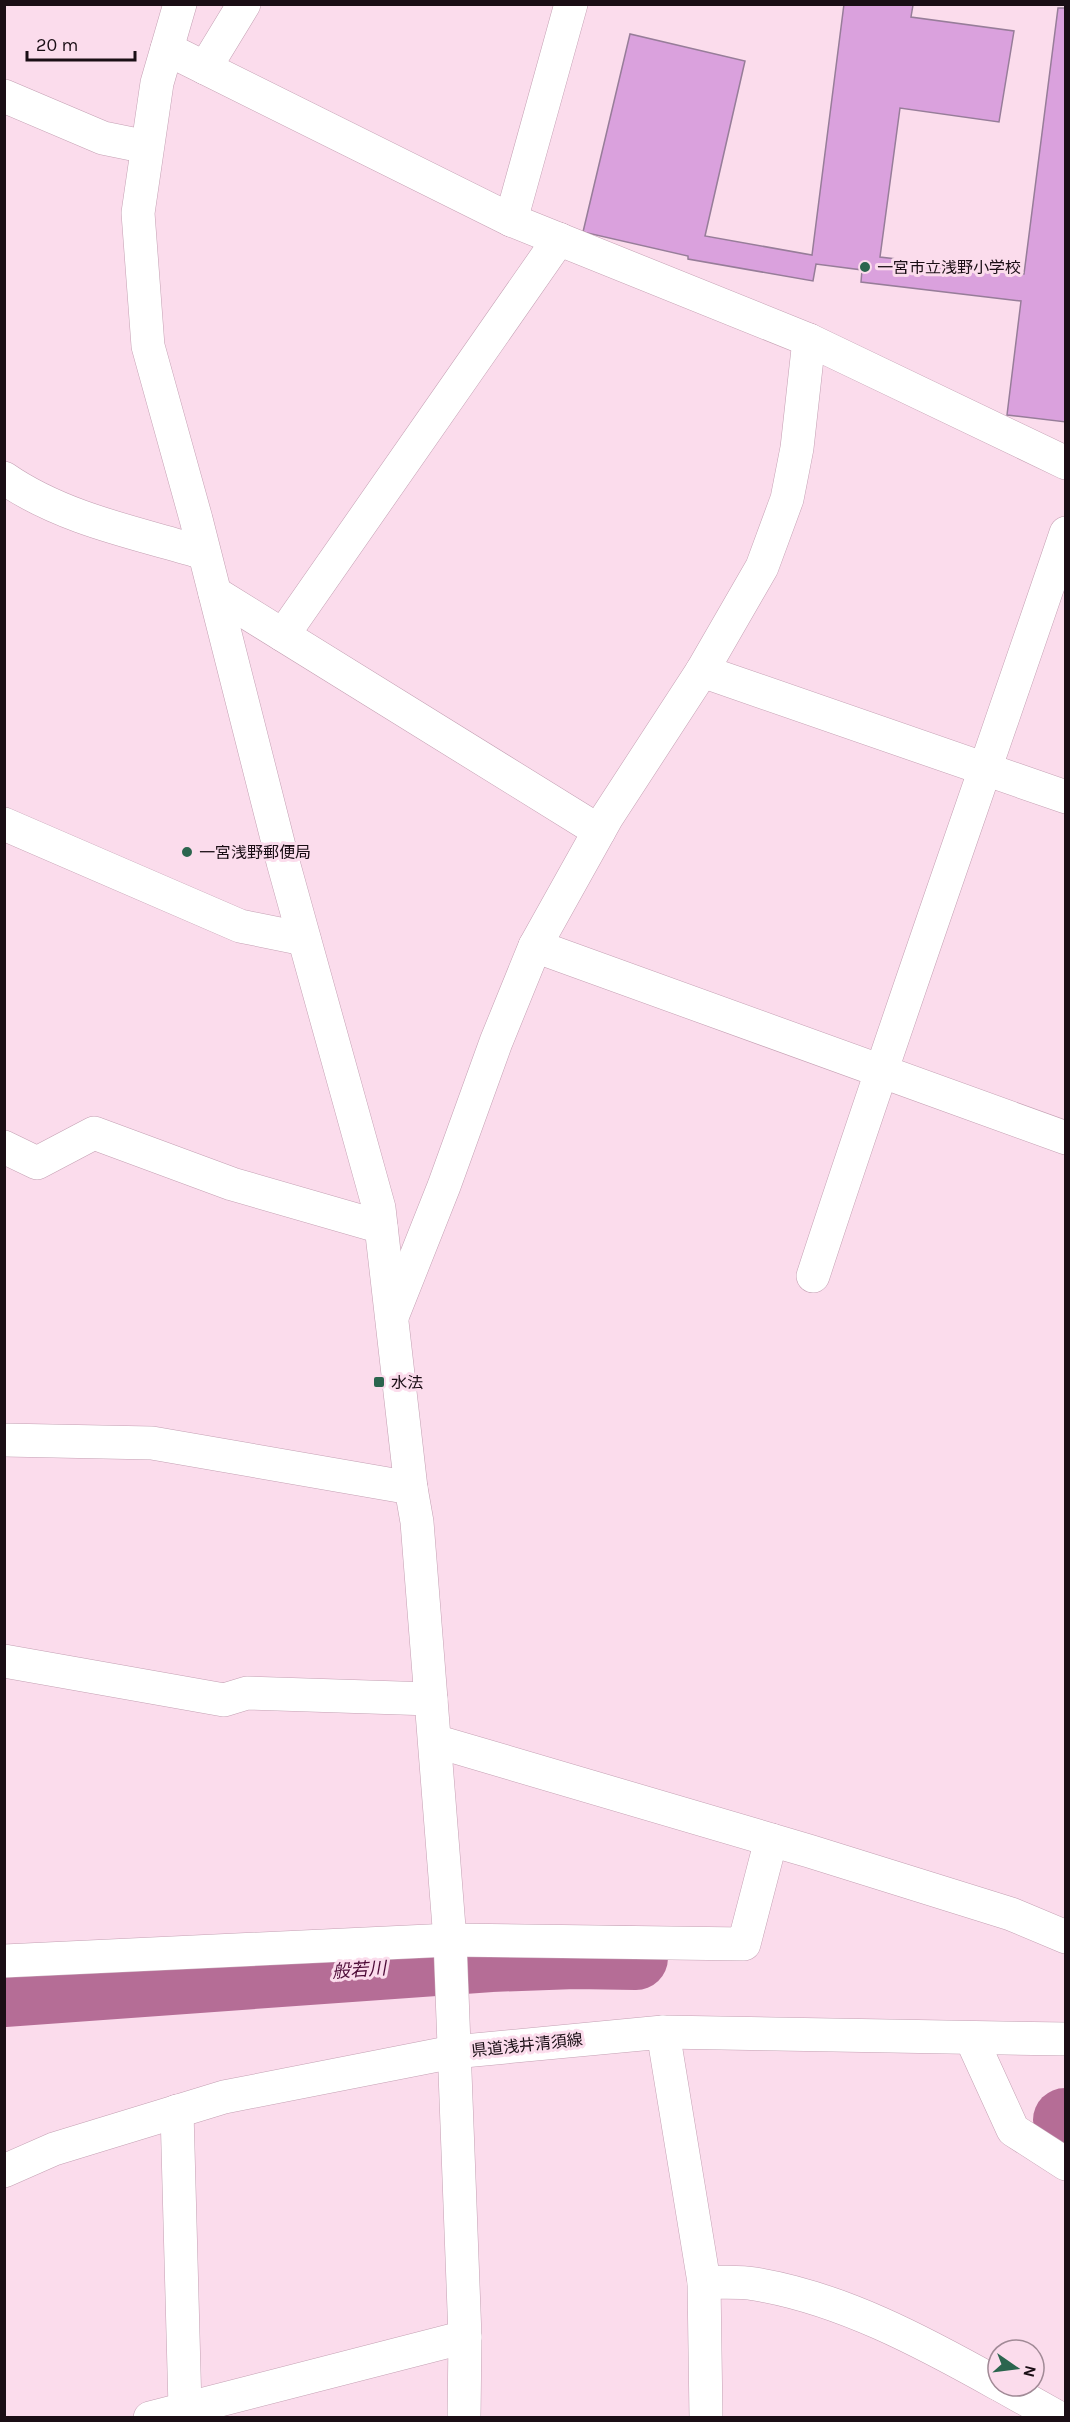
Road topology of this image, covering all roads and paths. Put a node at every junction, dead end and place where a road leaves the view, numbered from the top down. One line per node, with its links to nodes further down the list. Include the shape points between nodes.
1 (180, 4): 4 (street)
2 (244, 4): 5 (street)
3 (571, 4): 8 (street)
4 (167, 49): 5 (street); 7 (street)
5 (205, 68): 8 (street)
6 (4, 96): 7 (street, via 102,138)
7 (147, 147): 14 (street, via 138,213 148,346)
8 (512, 220): 9 (street)
9 (559, 239): 10 (street); 16 (street)
10 (809, 340): 11 (street); 17 (street, via 787,499 762,567)
11 (1065, 463)
12 (4, 478): 14 (street, via 27,494 68,512)
13 (1065, 533): 18 (street)
14 (204, 553): 15 (street)
15 (215, 593): 16 (street); 22 (street)
16 (283, 635): 21 (street)
17 (702, 671): 18 (street); 21 (street)
18 (986, 770): 19 (street); 24 (street)
19 (1065, 797)
20 (4, 824): 22 (street, via 240,926)
21 (599, 831): 23 (street)
22 (304, 939): 27 (street)
23 (535, 946): 24 (street); 29 (street)
24 (879, 1072): 25 (street); 28 (street)
25 (1065, 1138)
26 (4, 1147): 27 (street, via 37,1163 94,1133 232,1184)
27 (381, 1227): 29 (street)
28 (813, 1276)
29 (392, 1317): 31 (street)
30 (4, 1440): 31 (street, via 152,1443)
31 (411, 1488): 33 (street)
32 (4, 1661): 33 (street, via 224,1700 248,1693)
33 (431, 1699): 34 (street)
34 (435, 1741): 35 (street); 37 (street)
35 (771, 1840): 36 (street, via 1011,1914); 37 (street, via 744,1944)
36 (1065, 1937)
37 (450, 1940): 38 (street); 42 (street)
38 (4, 1961)
39 (663, 2032): 40 (street, 県道浅井清須線); 42 (street, 県道浅井清須線); 46 (street)
40 (971, 2038): 41 (street, 県道浅井清須線); 44 (street, via 1013,2130)
41 (1065, 2039)
42 (453, 2052): 43 (street, 県道浅井清須線, via 224,2097); 47 (street)
43 (177, 2111): 45 (street, 県道浅井清須線, via 54,2149); 50 (street)
44 (1065, 2164)
45 (4, 2171)
46 (704, 2282): 48 (street, via 754,2284 839,2307); 53 (street)
47 (465, 2337): 50 (street); 52 (street)
48 (986, 2377)
49 (1023, 2398): 54 (street)
50 (185, 2408): 51 (street)
51 (150, 2418)
52 (464, 2418)
53 (706, 2418)
54 (1059, 2418)

